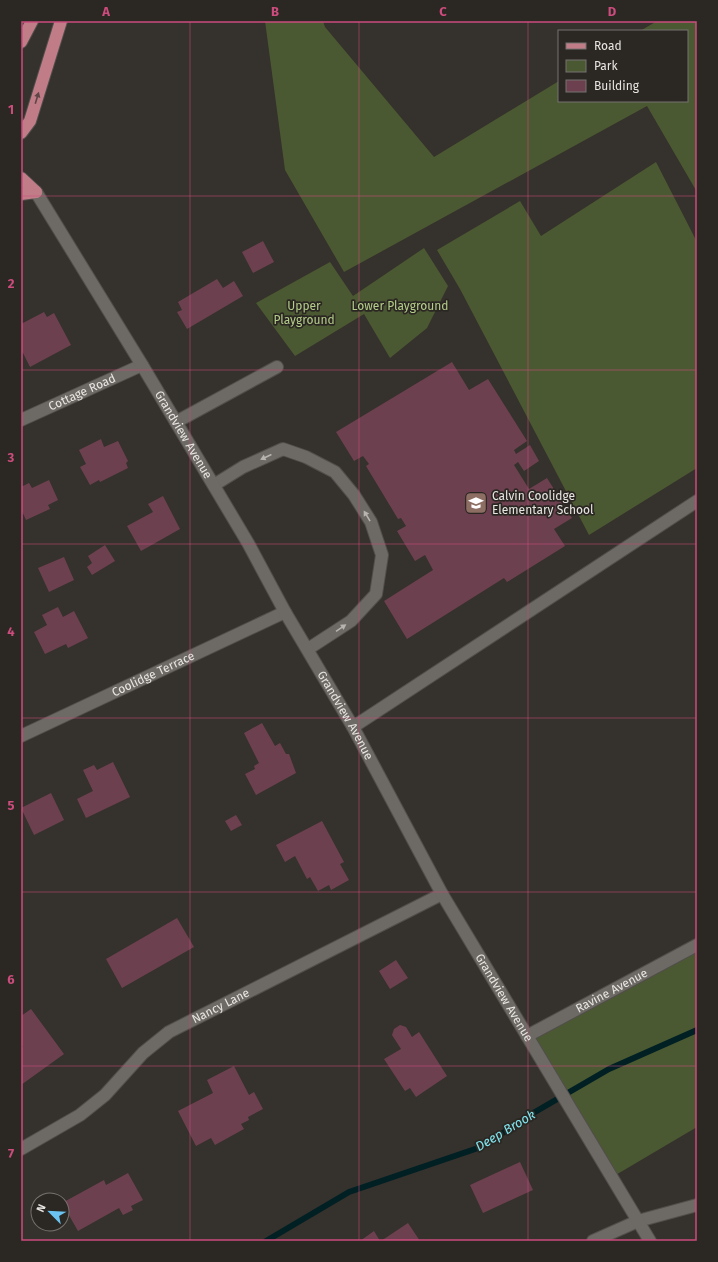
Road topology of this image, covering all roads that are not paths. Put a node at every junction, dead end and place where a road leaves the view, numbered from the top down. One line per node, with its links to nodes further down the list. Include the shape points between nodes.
1 (32, 21): 3 (main road)
2 (62, 21): 4 (main road, one-way to 2, via 30,121)
3 (21, 42)
4 (21, 133)
5 (21, 178): 6 (main road)
6 (36, 192): 7 (main road); 8 (street, Grandview Avenue)
7 (21, 194)
8 (142, 364): 10 (street, Cottage Road); 11 (street, Grandview Avenue)
9 (277, 367): 11 (street)
10 (21, 420)
11 (176, 422): 12 (street, Grandview Avenue)
12 (214, 485): 14 (street, Grandview Avenue); 15 (street, one-way to 12, via 351,621 376,594 382,556 371,522 335,472 283,449 243,467)
13 (697, 502): 16 (street)
14 (285, 612): 15 (street, Grandview Avenue); 17 (street, Coolidge Terrace)
15 (308, 649): 16 (street, Grandview Avenue)
16 (353, 727): 18 (street, Grandview Avenue)
17 (21, 736)
18 (442, 894): 20 (street, Grandview Avenue); 21 (street, Nancy Lane, via 169,1032 143,1053 105,1095 80,1115)
19 (697, 945): 20 (street, Ravine Avenue)
20 (527, 1036): 23 (street, Grandview Avenue)
21 (21, 1149)
22 (697, 1205): 23 (street)
23 (638, 1221): 24 (street); 25 (street, Grandview Avenue)
24 (594, 1241)
25 (650, 1241)

